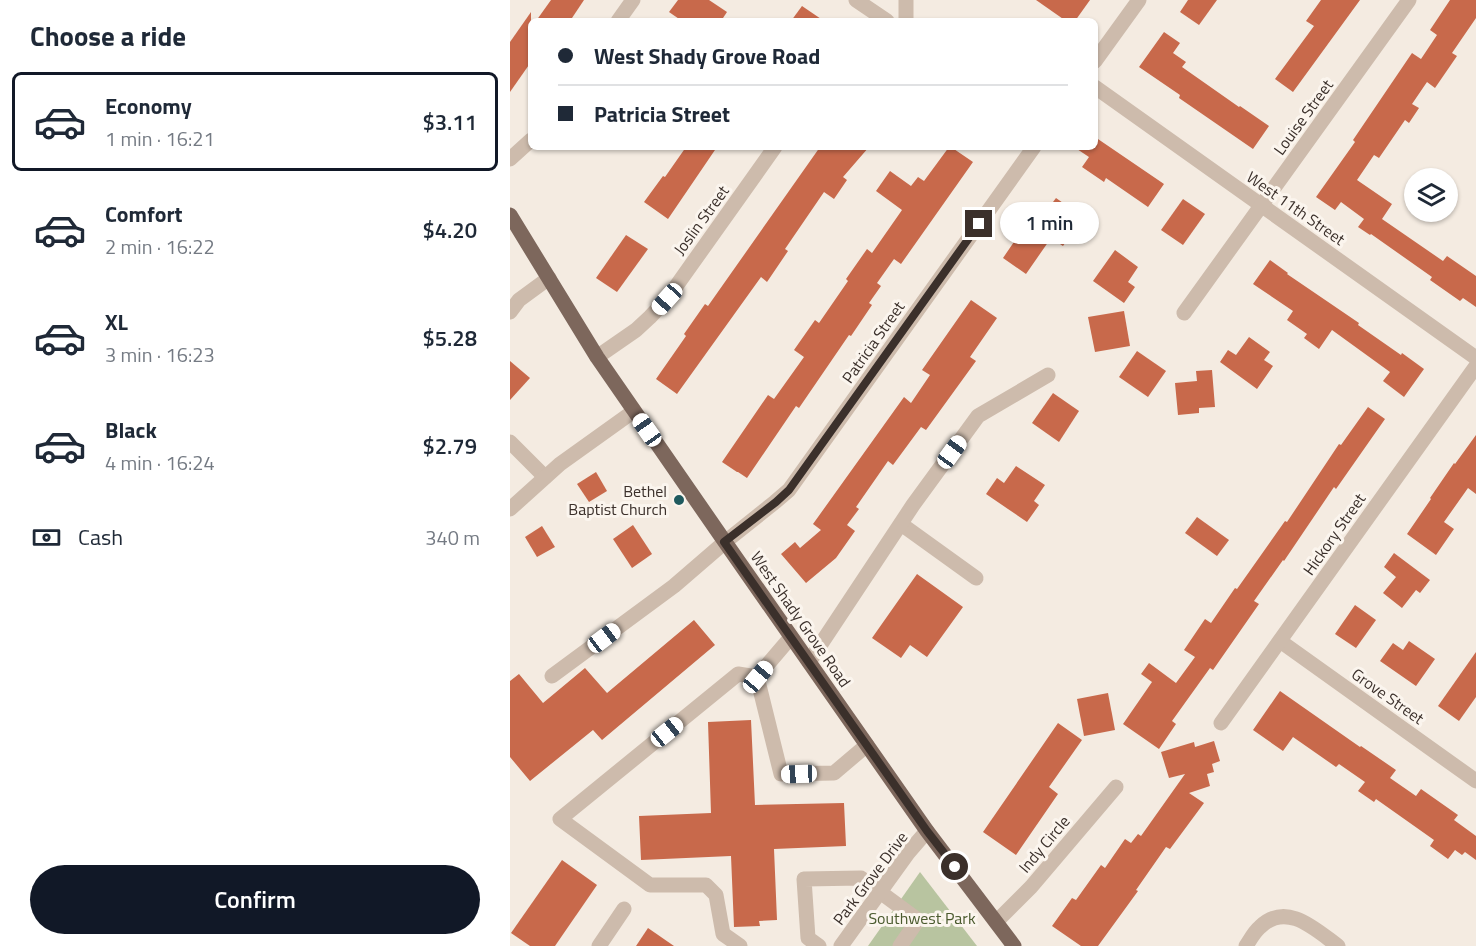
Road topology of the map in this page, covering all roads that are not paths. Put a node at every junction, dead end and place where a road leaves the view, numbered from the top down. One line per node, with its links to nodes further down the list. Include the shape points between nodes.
1 (633, 0): 6 (street)
2 (856, 0): 7 (street)
3 (906, 0): 8 (street)
4 (1139, 0): 9 (street)
5 (1409, 0): 15 (street, Louise Street)
6 (620, 18)
7 (883, 18)
8 (906, 18)
9 (1098, 57)
10 (1098, 89): 15 (street, West 11th Street)
11 (528, 143): 14 (street)
12 (773, 150): 21 (street, Joslin Street, via 667,299 636,330)
13 (1032, 150): 30 (street, Patricia Street, via 789,490)
14 (510, 159)
15 (1261, 205): 20 (street, Louise Street); 22 (street, West 11th Street)
16 (510, 215): 17 (main road, West Shady Grove Road)
17 (514, 232): 18 (main road, West Shady Grove Road)
18 (549, 279): 19 (street, via 519,300); 21 (main road, West Shady Grove Road)
19 (510, 312)
20 (1184, 313)
21 (597, 357): 25 (main road, West Shady Grove Road)
22 (1476, 358)
23 (1476, 366): 33 (street, Hickory Street)
24 (1048, 375): 29 (street, via 978,416)
25 (634, 411): 27 (street); 30 (main road, West Shady Grove Road)
26 (510, 442): 27 (street)
27 (545, 477): 28 (street)
28 (510, 509)
29 (902, 524): 31 (street); 34 (street)
30 (724, 542): 32 (main road, West Shady Grove Road); 35 (street, Patricia Street, via 674,586)
31 (976, 578)
32 (791, 637): 34 (main road, West Shady Grove Road); 36 (street)
33 (1280, 641): 37 (street, Hickory Street); 39 (street, Grove Street)
34 (809, 662): 38 (main road, West Shady Grove Road)
35 (552, 676)
36 (758, 677): 38 (street, via 782,774 834,773); 46 (street, via 738,674 560,819 650,885 706,885 716,895 723,934)
37 (1221, 723)
38 (867, 745): 41 (main road, West Shady Grove Road)
39 (1474, 775)
40 (1116, 787): 44 (street, Indy Circle)
41 (927, 831): 42 (street, Park Grove Drive); 44 (main road, West Shady Grove Road)
42 (879, 892): 47 (street, via 861,878 804,879 808,938); 48 (street, Park Grove Drive); 49 (street, via 918,920)
43 (624, 909): 45 (street)
44 (996, 922): 50 (main road, West Shady Grove Road)
45 (599, 946)
46 (740, 946)
47 (819, 946)
48 (841, 946)
49 (900, 946)
50 (1014, 946)
51 (1245, 946): 52 (street, via 1259,927 1282,916 1306,922)
52 (1338, 946)

